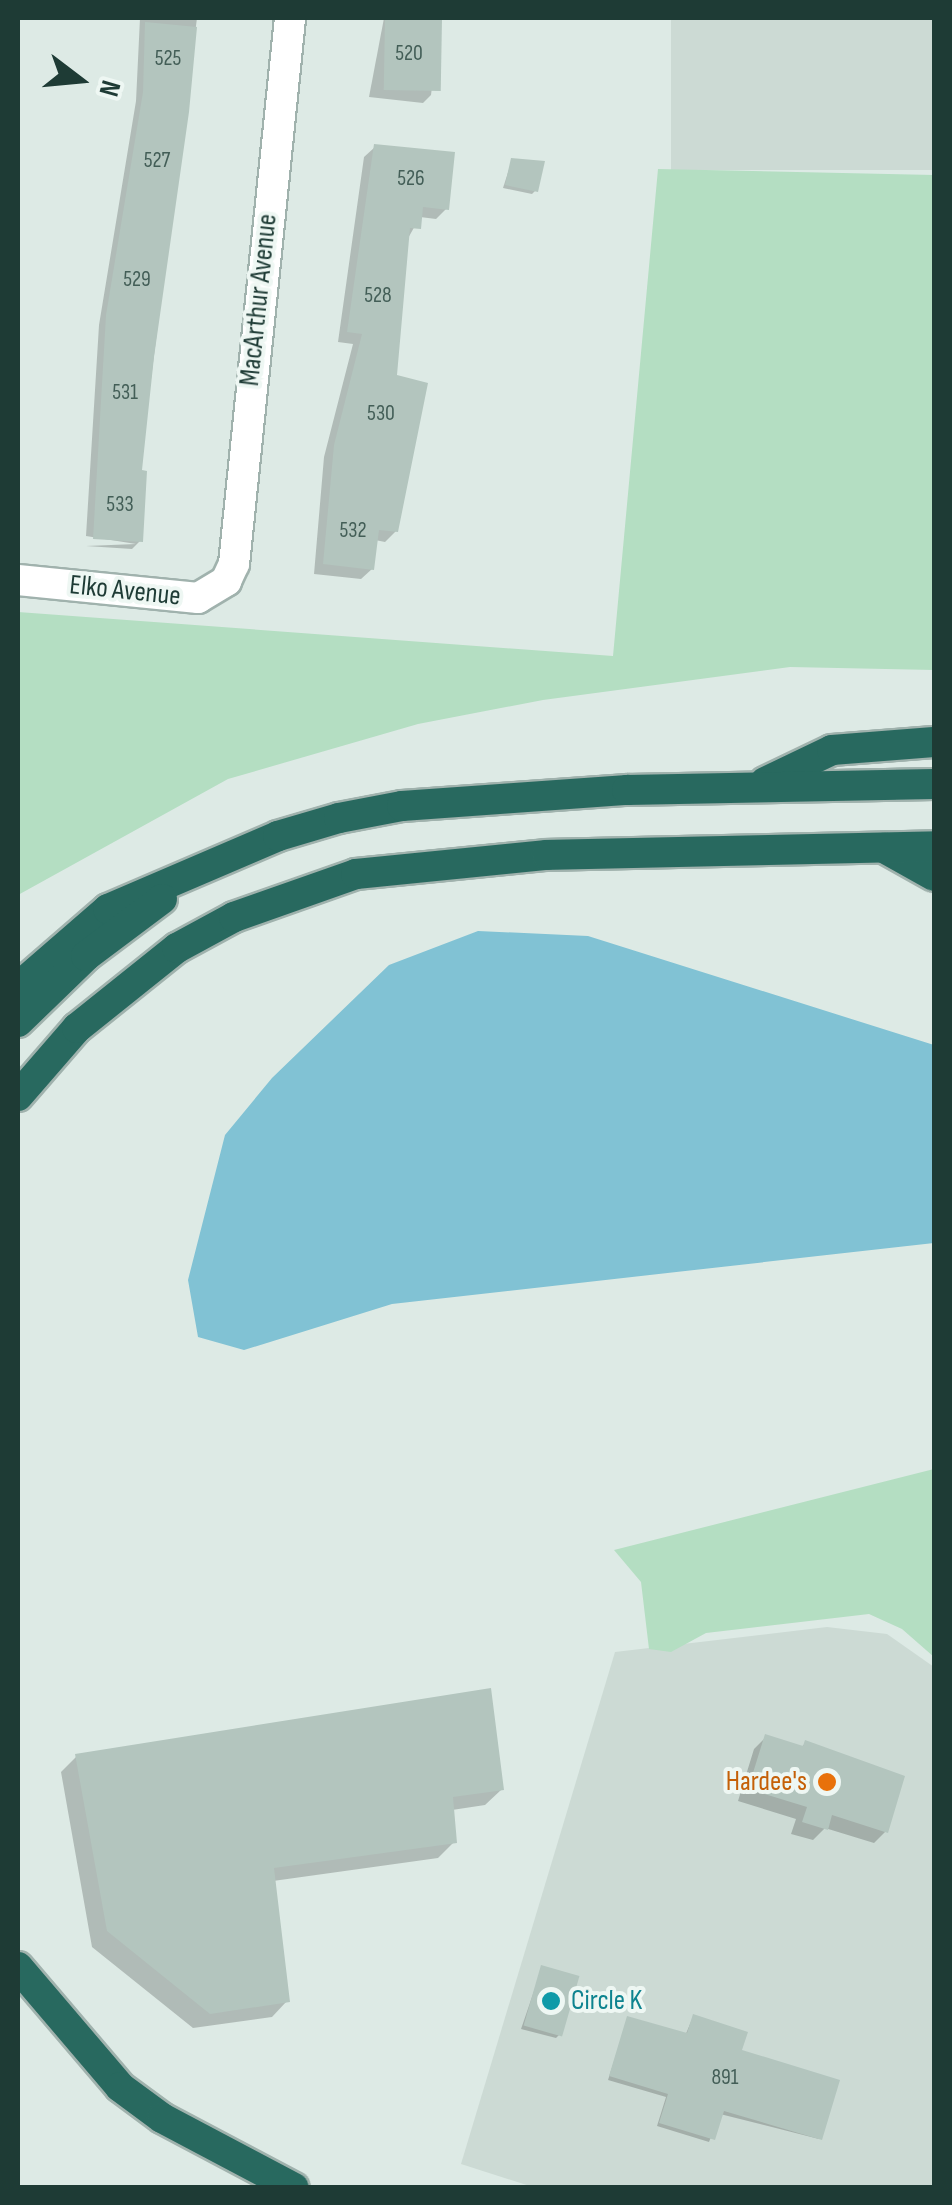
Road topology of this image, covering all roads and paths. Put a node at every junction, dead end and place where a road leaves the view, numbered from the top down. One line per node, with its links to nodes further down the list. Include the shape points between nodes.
1 (290, 18): 3 (street, MacArthur Avenue, via 234,564)
2 (18, 580): 3 (street, Elko Avenue, via 198,598)
3 (226, 581)
4 (934, 742): 6 (highway, via 832,750)
5 (934, 784): 6 (highway)
6 (754, 786): 9 (highway, via 402,806 339,818)
7 (934, 846): 8 (highway)
8 (884, 848): 10 (highway); 13 (highway, via 547,855 356,874 249,910 178,948 77,1028)
9 (218, 860): 11 (highway, via 108,909); 12 (highway, via 97,947)
10 (934, 876)
11 (18, 988)
12 (18, 1022)
13 (18, 1096)
14 (18, 1967): 15 (highway, via 120,2087 177,2127)
15 (294, 2188)

